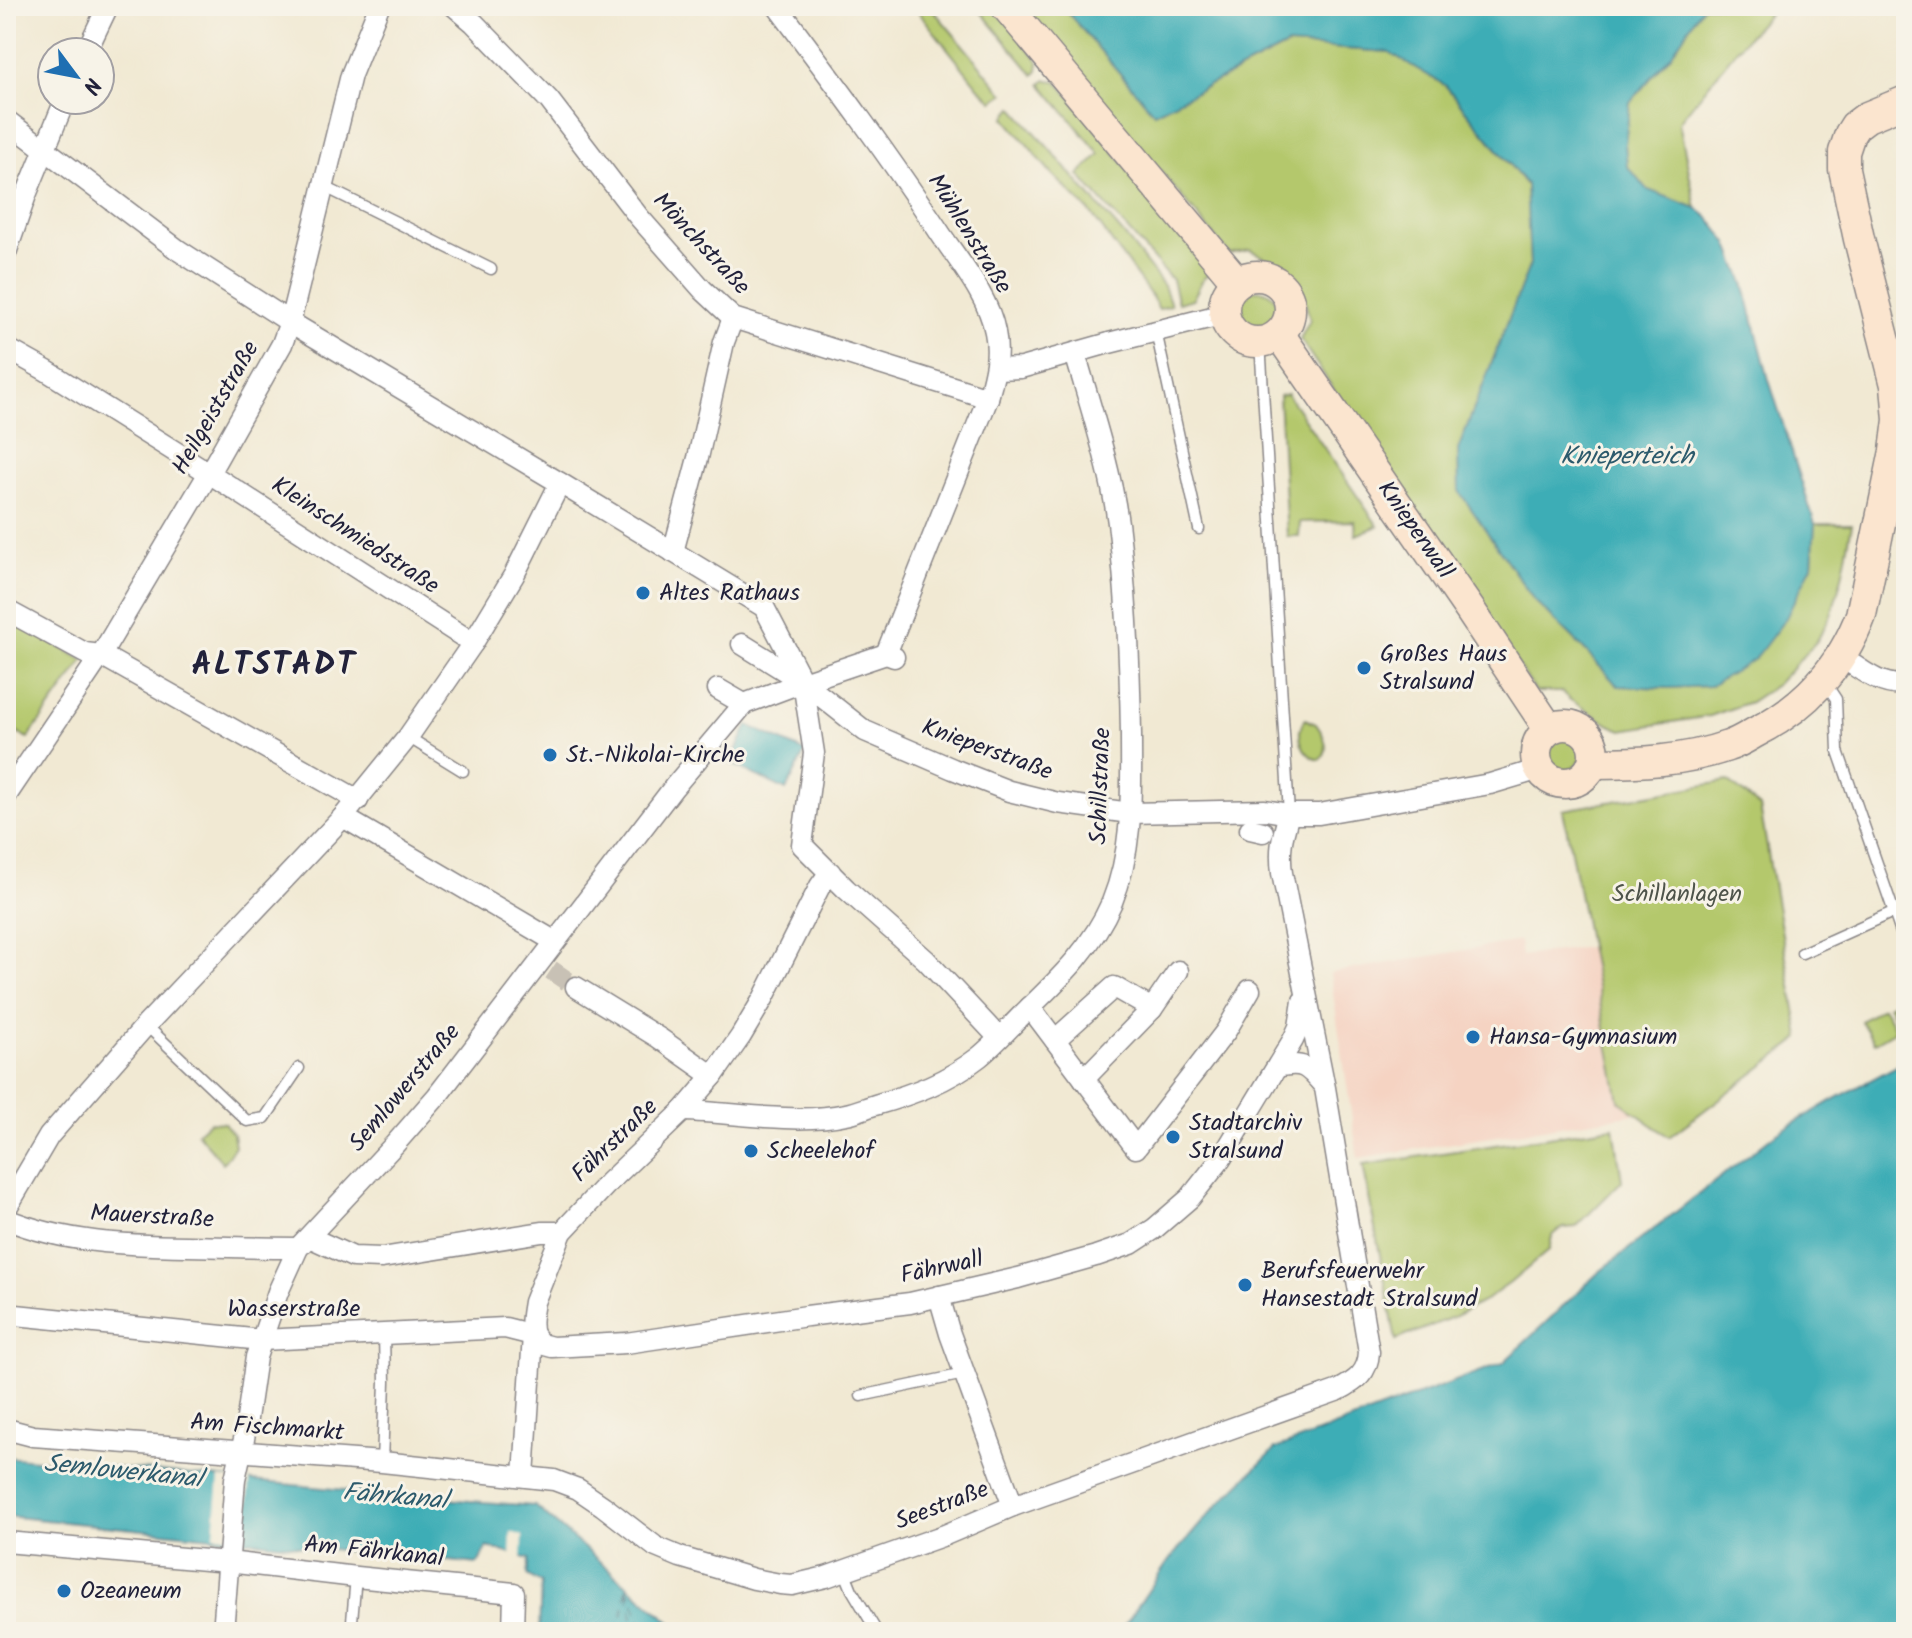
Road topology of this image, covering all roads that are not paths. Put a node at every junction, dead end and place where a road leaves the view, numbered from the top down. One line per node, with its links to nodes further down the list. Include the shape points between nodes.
1 (108, 6): 6 (street)
2 (379, 6): 11 (street, Heilgeiststraße, via 351,75)
3 (454, 6): 16 (street, Mönchstraße, via 549,100 638,216)
4 (777, 6): 22 (street, Mühlenstraße, via 982,296 995,331)
5 (1006, 6): 14 (street)
6 (94, 36)
7 (1906, 101): 24 (street, via 1855,126 1844,159 1896,385)
8 (58, 116): 10 (street)
9 (6, 120): 10 (street)
10 (44, 150): 12 (street); 17 (street, via 178,250)
11 (323, 186): 13 (lane); 17 (street, Heilgeiststraße)
12 (6, 253)
13 (491, 269)
14 (1237, 282): 15 (street, via 1226,296); 19 (street, via 1269,278 1286,293 1286,325)
15 (1224, 314): 18 (street); 19 (street, Knieperwall, via 1240,338)
16 (733, 318): 23 (street, Mönchstraße); 28 (street)
17 (290, 322): 25 (street, Heilgeiststraße); 26 (street)
18 (1156, 331): 21 (street); 27 (lane)
19 (1269, 338): 38 (street, Knieperwall, via 1429,549); 47 (lane)
20 (6, 348): 25 (street, Kleinschmiedstraße)
21 (1075, 353): 22 (street); 46 (street, Schillstraße, via 1106,463 1124,578)
22 (997, 369): 23 (street, Mühlenstraße)
23 (988, 398): 34 (street, Mühlenstraße, via 891,649)
24 (1900, 451): 33 (street, via 1861,615)
25 (209, 473): 30 (street, Kleinschmiedstraße); 32 (street, Heilgeiststraße)
26 (560, 483): 28 (street); 30 (street)
27 (1199, 529)
28 (673, 552): 34 (street, via 764,607)
29 (6, 610): 32 (street, via 85,653)
30 (473, 643): 39 (street)
31 (742, 644): 34 (street, Knieperstraße)
32 (101, 655): 43 (street, Heilgeiststraße); 44 (street)
33 (1833, 669): 35 (street); 40 (street, via 1795,708 1730,746 1676,759); 51 (lane, via 1838,751)
34 (803, 682): 37 (street); 46 (street, Knieperstraße, via 865,731 1009,791); 50 (street, via 814,753 802,845)
35 (1906, 684)
36 (718, 689): 37 (street)
37 (744, 704): 52 (street, Semlowerstraße)
38 (1549, 729): 40 (street, via 1567,724 1583,730 1593,745); 41 (street, via 1537,743)
39 (408, 737): 42 (lane); 44 (street)
40 (1593, 763): 41 (street, via 1573,782 1554,781)
41 (1540, 769): 47 (street, Knieperstraße, via 1475,787 1319,814)
42 (463, 771)
43 (6, 796)
44 (358, 800): 48 (street)
45 (1180, 811): 46 (street, Knieperstraße); 47 (street, Knieperstraße); 49 (street, Knieperstraße)
46 (1130, 813): 59 (street, Schillstraße, via 1129,839 1104,919 1063,977)
47 (1289, 814): 56 (street, Fährwall, via 1280,853)
48 (343, 817): 52 (street); 61 (street)
49 (1221, 825)
50 (826, 868): 62 (street, via 926,960); 66 (street, Fährstraße, via 753,1018)
51 (1893, 912): 53 (lane); 54 (lane)
52 (554, 941): 73 (street, Semlowerstraße, via 545,966 437,1096)
53 (1905, 944)
54 (1802, 953)
55 (1178, 971): 60 (street)
56 (1305, 981): 64 (street, Fährwall, via 1299,1027); 68 (street, Fährwall)
57 (576, 987): 66 (street)
58 (1250, 990): 67 (street, via 1226,1031 1136,1148)
59 (1030, 1007): 62 (street, Schillstraße); 63 (street)
60 (1152, 1009): 63 (street, via 1114,987); 67 (street)
61 (146, 1025): 65 (lane, via 247,1121 265,1118); 70 (street, via 49,1136)
62 (999, 1038): 69 (street, Schillstraße, via 947,1079 845,1114 807,1118)
63 (1055, 1040): 67 (street)
64 (1278, 1067): 68 (street, via 1307,1067); 74 (street, Fährwall, via 1207,1178 1154,1229 1096,1256)
65 (299, 1068)
66 (713, 1076): 69 (street, Fährstraße)
67 (1084, 1079)
68 (1325, 1088): 79 (street, Fährwall)
69 (683, 1111): 72 (street, Fährstraße)
70 (6, 1209)
71 (6, 1219): 73 (street, Mauerstraße, via 92,1242)
72 (562, 1232): 73 (street, Mauerstraße, via 382,1258 353,1257); 77 (street, Fährstraße, via 534,1302)
73 (303, 1242): 78 (street, Semlowerstraße)
74 (939, 1296): 77 (street, Fährwall, via 808,1322 626,1343 552,1347); 80 (street)
75 (6, 1314): 78 (street, Wasserstraße)
76 (384, 1334): 77 (street, Wasserstraße, via 505,1328); 78 (street, Wasserstraße); 84 (lane)
77 (533, 1335): 85 (street, Fährstraße)
78 (262, 1340): 83 (street, Semlowerstraße)
79 (1369, 1352): 86 (street, Seestraße, via 1360,1378 1339,1390)
80 (964, 1374): 81 (lane); 86 (street)
81 (861, 1396)
82 (6, 1429): 83 (street, Am Fischmarkt, via 33,1436)
83 (241, 1452): 84 (street, Am Fischmarkt); 88 (street, Semlowerstraße)
84 (382, 1462): 85 (street, Am Fischmarkt)
85 (524, 1476): 89 (street, Seestraße, via 578,1489 656,1547 734,1574 792,1585)
86 (1013, 1506): 89 (street, Seestraße)
87 (6, 1542): 88 (street, Am Fährkanal)
88 (228, 1562): 90 (street, Am Fährkanal); 91 (street, Semlowerstraße)
89 (844, 1570): 94 (lane)
90 (356, 1577): 92 (lane); 93 (street, Am Fährkanal, via 514,1593)
91 (223, 1632)
92 (351, 1632)
93 (513, 1632)
94 (877, 1632)

